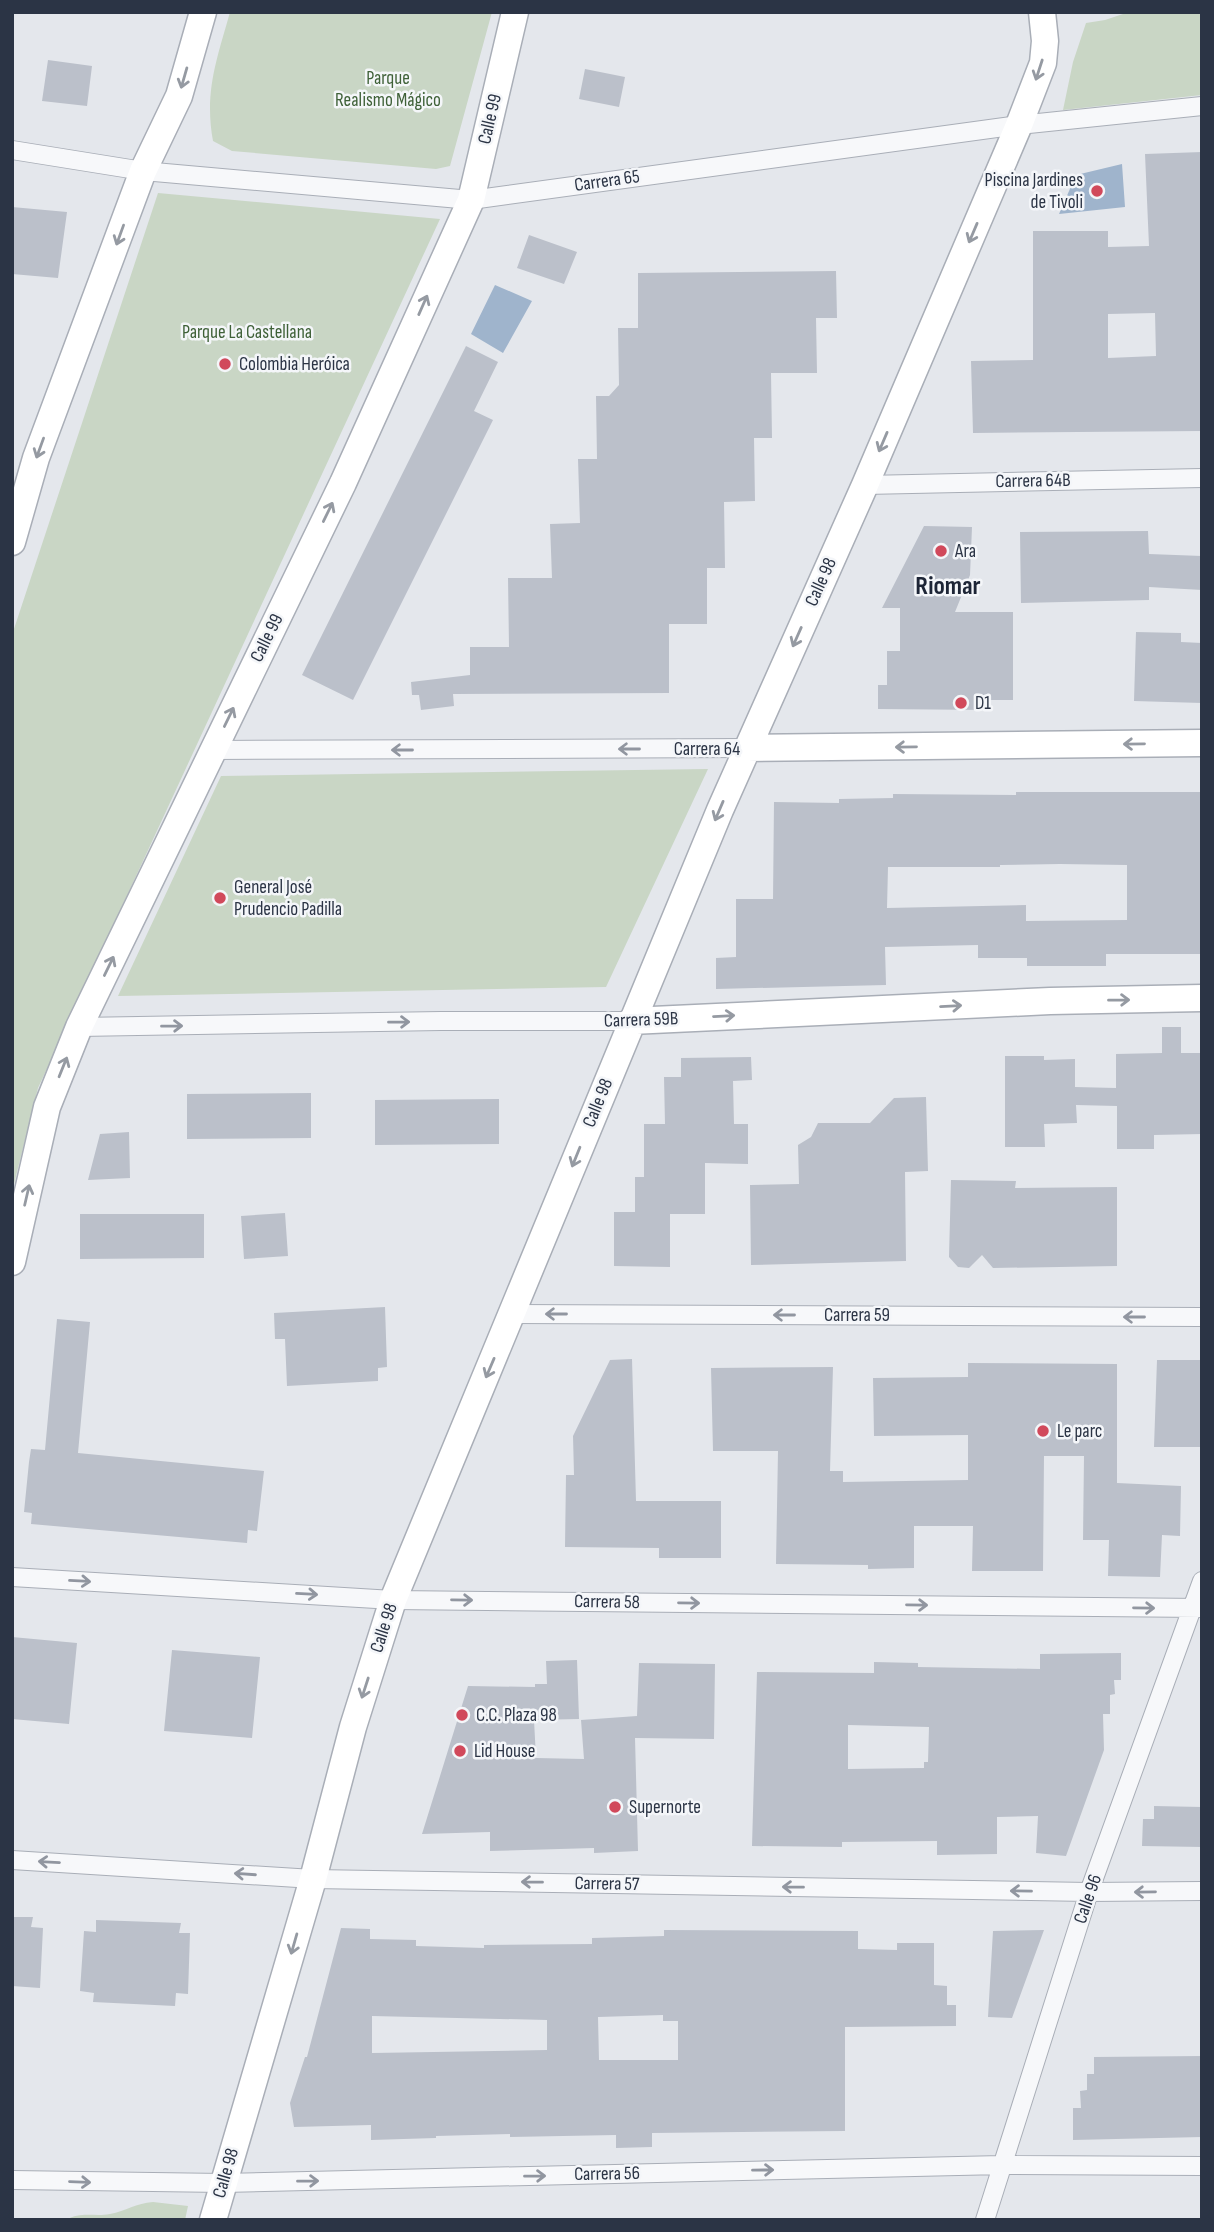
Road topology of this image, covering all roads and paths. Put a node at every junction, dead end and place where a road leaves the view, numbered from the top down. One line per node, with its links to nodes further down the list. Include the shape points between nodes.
1 (203, 12): 7 (street, one-way to 7, via 179,96)
2 (515, 12): 8 (street, Calle 99)
3 (1042, 12): 5 (street, Calle 98, one-way to 5, via 1043,63)
4 (1202, 106): 5 (street, Carrera 65)
5 (1019, 125): 8 (street, Carrera 65); 10 (street, Calle 98, one-way to 10)
6 (12, 150): 7 (street, Carrera 65)
7 (144, 171): 8 (street, Carrera 65); 11 (street, one-way to 11, via 36,458)
8 (471, 200): 14 (street, Calle 99, one-way to 8, via 343,483)
9 (1202, 478): 10 (street, Carrera 64B)
10 (865, 485): 13 (street, Calle 98, one-way to 13)
11 (12, 542)
12 (1202, 743): 13 (street, Carrera 64, one-way to 13)
13 (747, 748): 14 (street, Carrera 64, one-way to 14); 16 (street, Calle 98, one-way to 16)
14 (213, 750): 17 (street, Calle 99, one-way to 14)
15 (1202, 998): 16 (street, Carrera 59B, one-way to 15)
16 (631, 1021): 17 (street, Carrera 59B, one-way to 16); 19 (street, Calle 98, one-way to 19)
17 (79, 1027): 18 (street, Calle 99, one-way to 17, via 47,1107)
18 (12, 1262)
19 (512, 1314): 20 (street, Carrera 59, one-way to 19); 23 (street, Calle 98, one-way to 23)
20 (1202, 1317)
21 (12, 1577): 23 (street, Carrera 58, one-way to 23)
22 (1202, 1581): 24 (street, Calle 96)
23 (393, 1600): 24 (street, Carrera 58, one-way to 24); 26 (street, Calle 98, one-way to 26, via 352,1727)
24 (1197, 1608): 28 (street, Calle 96)
25 (12, 1860): 26 (street, Carrera 57, one-way to 25)
26 (313, 1879): 28 (street, Carrera 57, one-way to 26); 32 (street, Calle 98, one-way to 32)
27 (1202, 1891): 28 (street, Carrera 57, one-way to 28)
28 (1089, 1892): 29 (street, Calle 96)
29 (1002, 2165): 30 (street, Carrera 56); 32 (street, Carrera 56, one-way to 29); 34 (street, Calle 96)
30 (1202, 2166)
31 (12, 2180): 32 (street, Carrera 56, one-way to 32)
32 (223, 2183): 33 (street, Calle 98)
33 (213, 2220)
34 (985, 2220)

